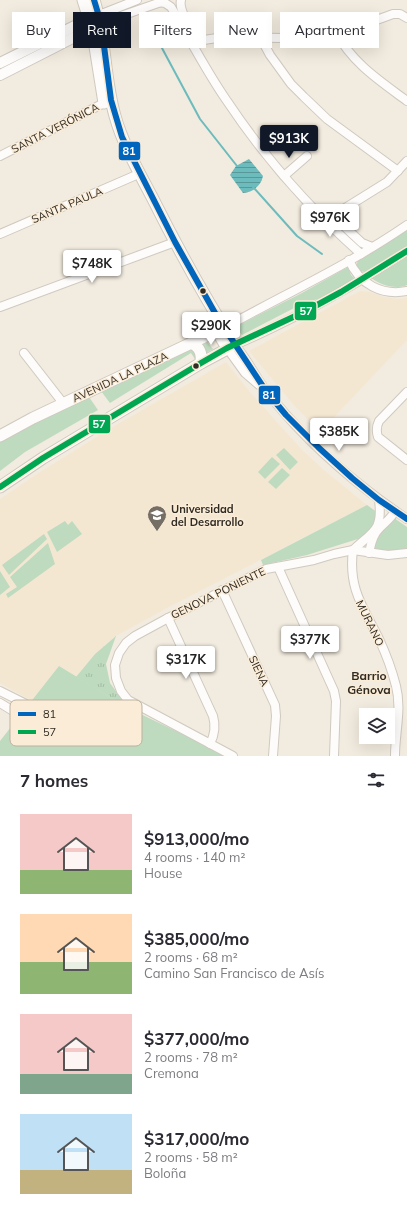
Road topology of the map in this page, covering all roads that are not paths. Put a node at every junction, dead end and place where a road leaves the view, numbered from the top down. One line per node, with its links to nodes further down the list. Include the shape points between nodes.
1 (83, 0): 7 (main road)
2 (94, 0): 8 (main road)
3 (137, 0): 9 (street)
4 (168, 0): 6 (street)
5 (181, 0): 12 (street)
6 (159, 2): 10 (street); 11 (street, via 165,3)
7 (90, 12)
8 (95, 12)
9 (113, 12)
10 (125, 12)
11 (174, 12)
12 (183, 12)
13 (407, 18): 14 (street, via 393,14)
14 (379, 19)
15 (73, 31): 21 (street)
16 (73, 34): 22 (street)
17 (99, 48): 24 (main road)
18 (198, 48): 30 (street, via 227,102)
19 (266, 48): 28 (street, via 291,84 307,101 333,124)
20 (345, 48): 23 (street, via 360,65)
21 (0, 63)
22 (0, 75)
23 (407, 101)
24 (107, 102): 25 (street, SANTA VERÓNICA); 29 (main road, via 116,140); 34 (main road)
25 (0, 156)
26 (307, 156): 30 (street)
27 (407, 161): 28 (street)
28 (398, 171): 31 (street, via 383,185)
29 (134, 176): 33 (street, SANTA PAULA); 34 (main road)
30 (284, 176): 31 (street)
31 (330, 218): 35 (street, via 362,243); 37 (street)
32 (407, 226): 35 (street, AVENIDA LA PLAZA)
33 (0, 234)
34 (172, 243): 41 (street); 42 (main road)
35 (372, 247): 37 (street, AVENIDA LA PLAZA)
36 (407, 251): 39 (street)
37 (361, 254): 38 (street, AVENIDA LA PLAZA)
38 (350, 260): 39 (street, via 353,270); 42 (street, AVENIDA LA PLAZA)
39 (362, 279): 40 (street, via 368,285 385,291); 44 (street, via 306,311)
40 (407, 291)
41 (0, 307)
42 (220, 329): 43 (main road, AVENIDA LA PLAZA); 44 (main road)
43 (192, 343): 46 (main road, via 202,355); 48 (main road, AVENIDA LA PLAZA)
44 (231, 346): 46 (main road); 52 (street, via 244,356 266,391 286,415 318,447)
45 (24, 353): 48 (street)
46 (201, 363): 51 (main road, via 49,454)
47 (407, 392): 50 (street, via 379,421 377,432 381,440)
48 (64, 403): 49 (main road, AVENIDA LA PLAZA)
49 (0, 436)
50 (407, 460)
51 (0, 487)
52 (379, 500): 53 (street); 55 (street, via 380,520 368,537)
53 (395, 511): 54 (street); 56 (street, via 378,529)
54 (407, 518)
55 (353, 550): 56 (street, GENOVA PONIENTE); 58 (street, GENOVA PONIENTE); 71 (street, MURANO, via 352,573 356,594 385,654 396,686 398,714)
56 (369, 553): 57 (street, GENOVA PONIENTE)
57 (407, 553)
58 (278, 567): 59 (street, GENOVA PONIENTE, via 258,572); 70 (street, via 334,691)
59 (222, 590): 60 (street, GENOVA PONIENTE); 69 (street, SIENA, via 275,706)
60 (168, 618): 63 (street, GENOVA PONIENTE, via 135,636 122,647 115,672 118,684); 67 (street, via 213,716 215,730)
61 (0, 691): 62 (street)
62 (18, 700)
63 (130, 700)
64 (0, 703): 66 (street)
65 (142, 708): 67 (street, GENOVA PONIENTE)
66 (10, 709)
67 (210, 744): 68 (street)
68 (233, 756)
69 (273, 756)
70 (334, 756)
71 (395, 756)

